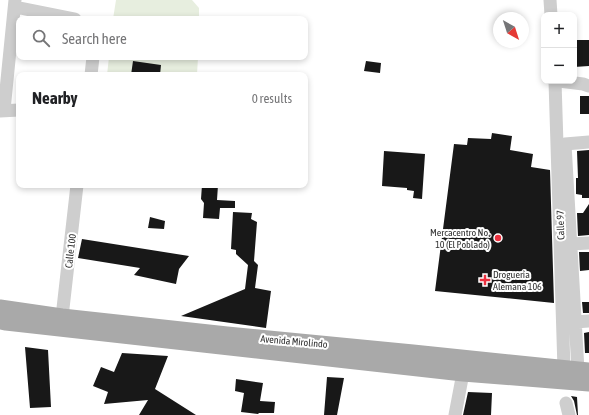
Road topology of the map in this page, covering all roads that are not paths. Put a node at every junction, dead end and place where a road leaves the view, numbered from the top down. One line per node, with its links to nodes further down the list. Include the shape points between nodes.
1 (550, 0): 3 (street)
2 (15, 4): 4 (street); 11 (street)
3 (551, 12)
4 (63, 16)
5 (92, 60): 6 (street)
6 (91, 72)
7 (577, 83): 9 (street)
8 (555, 84): 23 (street, Calle 97)
9 (589, 86)
10 (16, 110): 11 (street)
11 (2, 111)
12 (589, 142): 15 (street, via 565,144)
13 (77, 188): 20 (street, Calle 100)
14 (589, 243): 15 (street)
15 (571, 244): 19 (street)
16 (0, 308): 20 (main road, Avenida Mirolindo)
17 (0, 321): 20 (main road, Avenida Mirolindo)
18 (589, 321): 19 (street)
19 (576, 322): 23 (street)
20 (64, 323): 21 (main road, Avenida Mirolindo)
21 (146, 332): 22 (main road, Avenida Mirolindo); 23 (main road, Avenida Mirolindo, via 157,322 168,320 216,326 227,335 426,354)
22 (463, 373): 23 (main road, Avenida Mirolindo); 24 (street)
23 (580, 373)
24 (455, 415)

